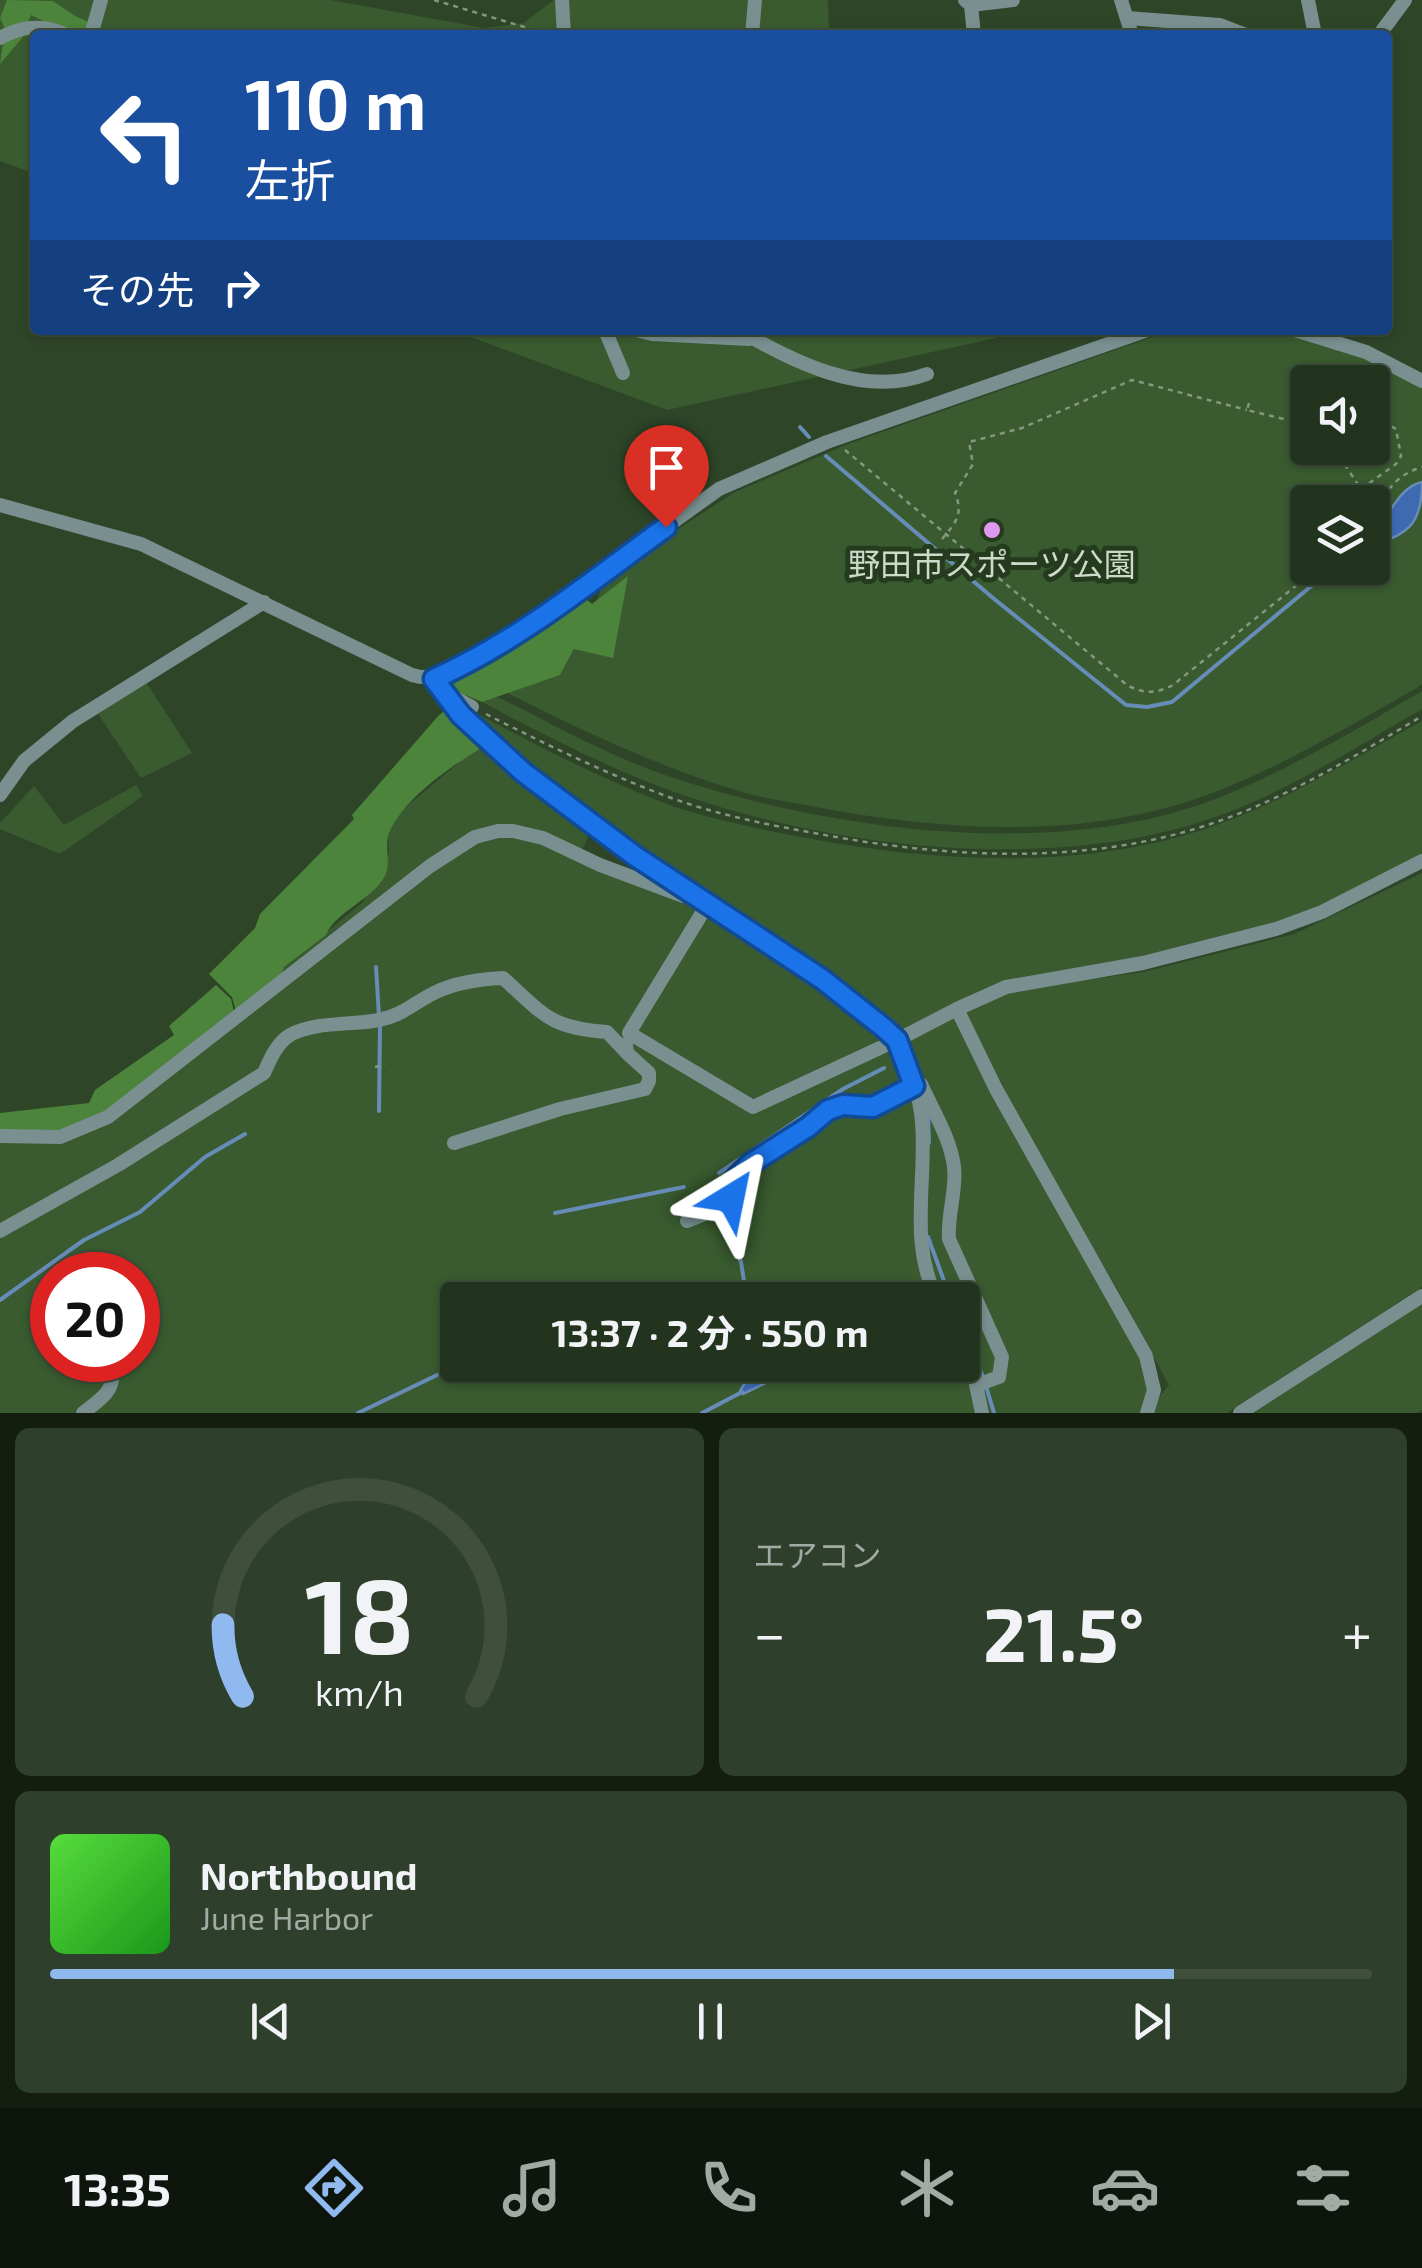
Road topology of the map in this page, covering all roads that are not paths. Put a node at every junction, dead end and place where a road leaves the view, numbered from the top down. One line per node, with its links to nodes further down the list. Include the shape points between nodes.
1 (101, 0): 11 (street)
2 (562, 0): 12 (street)
3 (755, 0): 13 (street)
4 (1013, 0): 8 (street)
5 (1122, 0): 9 (street)
6 (1308, 0): 17 (street)
7 (1406, 0): 18 (street)
8 (968, 3): 14 (street)
9 (1127, 18): 15 (street); 16 (street)
10 (53, 30): 19 (street, via 41,26)
11 (92, 30)
12 (564, 30)
13 (752, 30)
14 (973, 30)
15 (1131, 30)
16 (1233, 30)
17 (1314, 30)
18 (1384, 30)
19 (0, 38)
20 (607, 335): 26 (street)
21 (669, 335): 25 (street)
22 (746, 335): 25 (street)
23 (1134, 335): 31 (street, via 833,440 719,489 514,636)
24 (1312, 335): 28 (street)
25 (755, 340): 27 (street, via 870,384)
26 (623, 373)
27 (927, 374)
28 (1422, 381)
29 (0, 505): 30 (street, via 140,544)
30 (264, 602): 31 (street, via 412,675); 34 (street, via 73,721 24,761)
31 (434, 679): 32 (street)
32 (444, 692): 33 (street); 35 (street, via 498,751)
33 (472, 707)
34 (0, 794)
35 (594, 826): 36 (street, via 588,851); 38 (street)
36 (580, 856): 38 (street); 44 (street, via 512,831 462,842 108,1117 60,1137)
37 (1422, 861): 39 (street, via 1276,929 1006,988)
38 (707, 905): 40 (street); 41 (street, via 822,979)
39 (957, 1008): 41 (street); 55 (street, via 1146,1356 1154,1390)
40 (630, 1033): 41 (street, via 752,1107); 42 (street)
41 (897, 1040): 43 (street)
42 (627, 1052): 45 (street, via 649,1073 644,1089); 47 (street, via 607,1032 550,1021 504,978 478,979 435,992 406,1013 286,1036 264,1073)
43 (914, 1086): 46 (street, via 873,1107 828,1110 750,1164 722,1207); 48 (street, via 922,1121 921,1240); 52 (street, via 920,1084 951,1152 949,1239 1002,1358 998,1377)
44 (0, 1136)
45 (454, 1143)
46 (687, 1220)
47 (0, 1231)
48 (932, 1282)
49 (1422, 1296): 56 (street)
50 (980, 1380): 52 (street)
51 (113, 1382): 53 (street)
52 (982, 1384): 54 (street)
53 (83, 1413)
54 (982, 1413)
55 (1147, 1413)
56 (1240, 1413)

